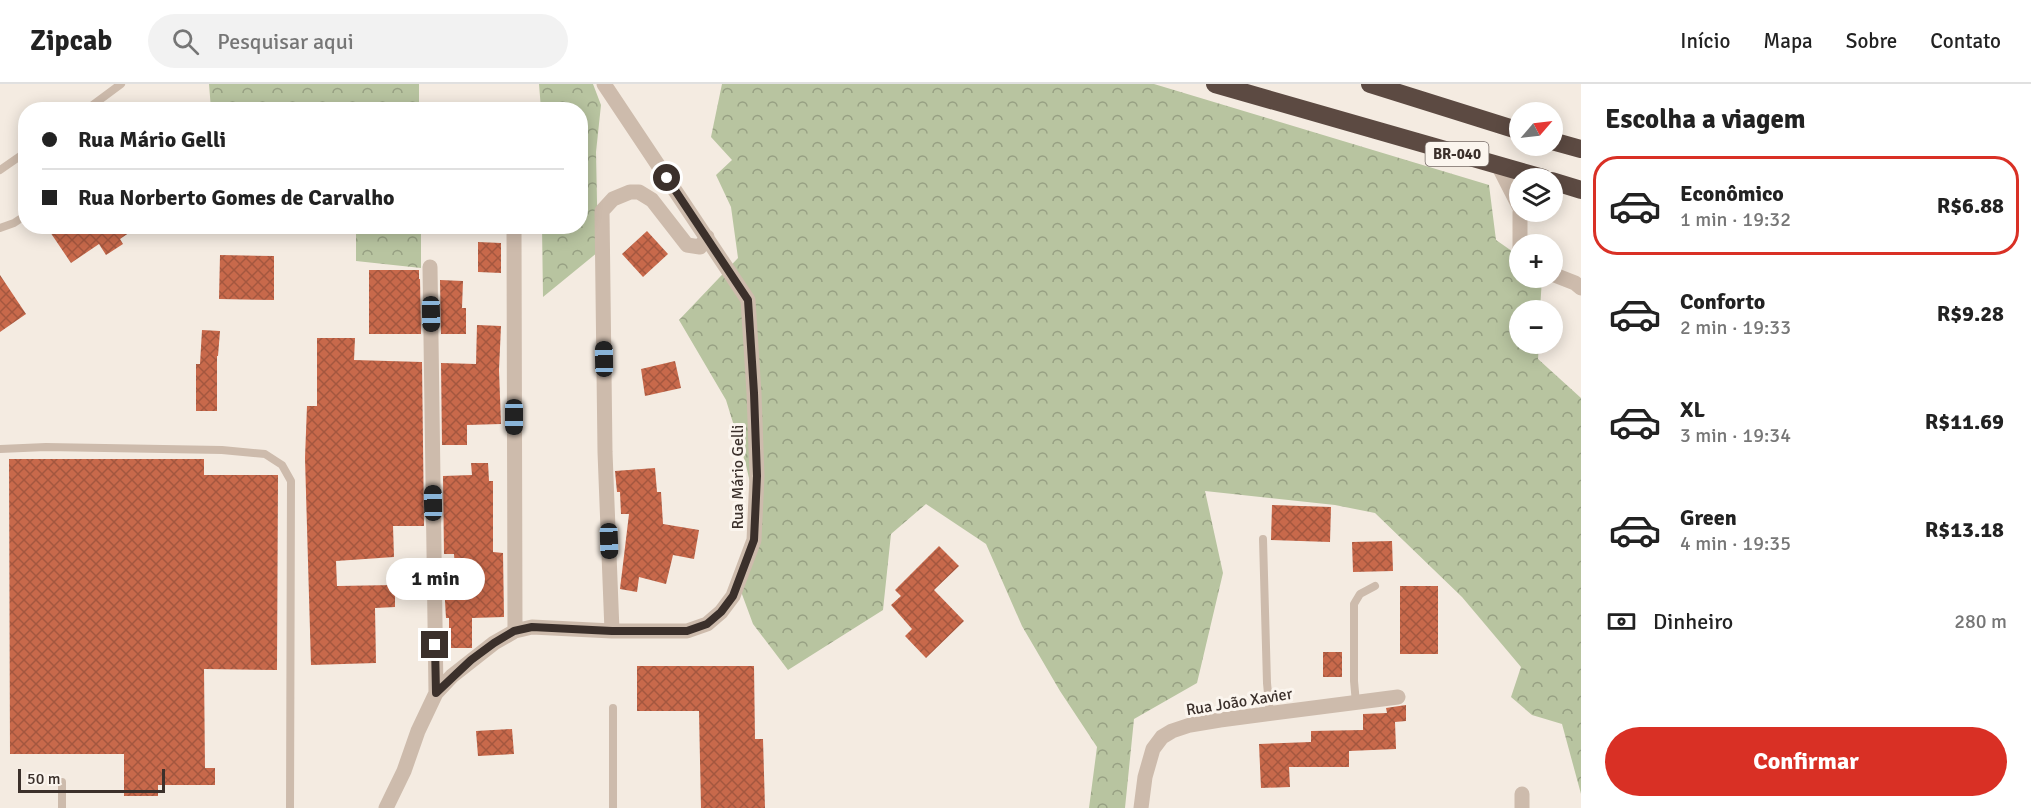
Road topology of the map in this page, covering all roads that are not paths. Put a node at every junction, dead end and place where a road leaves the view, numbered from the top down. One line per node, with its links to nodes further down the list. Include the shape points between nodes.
1 (121, 84): 5 (lane)
2 (604, 84): 19 (street, Rua Mário Gelli)
3 (1215, 84): 10 (highway, BR-040)
4 (1370, 84): 6 (highway, BR-040)
5 (97, 102)
6 (1509, 128)
7 (1563, 144): 8 (highway)
8 (1581, 149)
9 (18, 158): 12 (lane)
10 (1498, 165): 11 (highway, BR-040); 14 (street)
11 (1509, 168)
12 (0, 170)
13 (1563, 185): 15 (highway, BR-040)
14 (1509, 188)
15 (1581, 190)
16 (18, 220): 17 (lane)
17 (0, 228)
18 (514, 234): 26 (street)
19 (707, 237): 27 (street, Rua Mário Gelli, via 748,300 757,476 754,540 733,596 707,624 687,631); 27 (street, via 700,247 687,245 652,200 639,192 613,200 602,212)
20 (430, 267): 28 (street)
21 (1563, 278): 22 (street)
22 (1581, 288)
23 (0, 449): 35 (lane, via 222,450 265,454 282,465 291,481)
24 (1263, 540): 32 (lane)
25 (1375, 586): 30 (lane, via 1360,594 1354,604)
26 (514, 631): 27 (street, Rua Mário Gelli, via 532,627); 28 (street, Rua Mário Gelli, via 471,660)
27 (612, 631)
28 (436, 693): 36 (street, Rua Mário Gelli)
29 (1398, 697): 30 (street, Rua João Xavier)
30 (1356, 703): 32 (street, Rua João Xavier)
31 (613, 708): 37 (lane)
32 (1270, 714): 38 (street, Rua João Xavier, via 1190,725 1162,737 1148,761)
33 (62, 782): 34 (lane)
34 (62, 808)
35 (290, 808)
36 (386, 808)
37 (613, 808)
38 (1141, 808)

